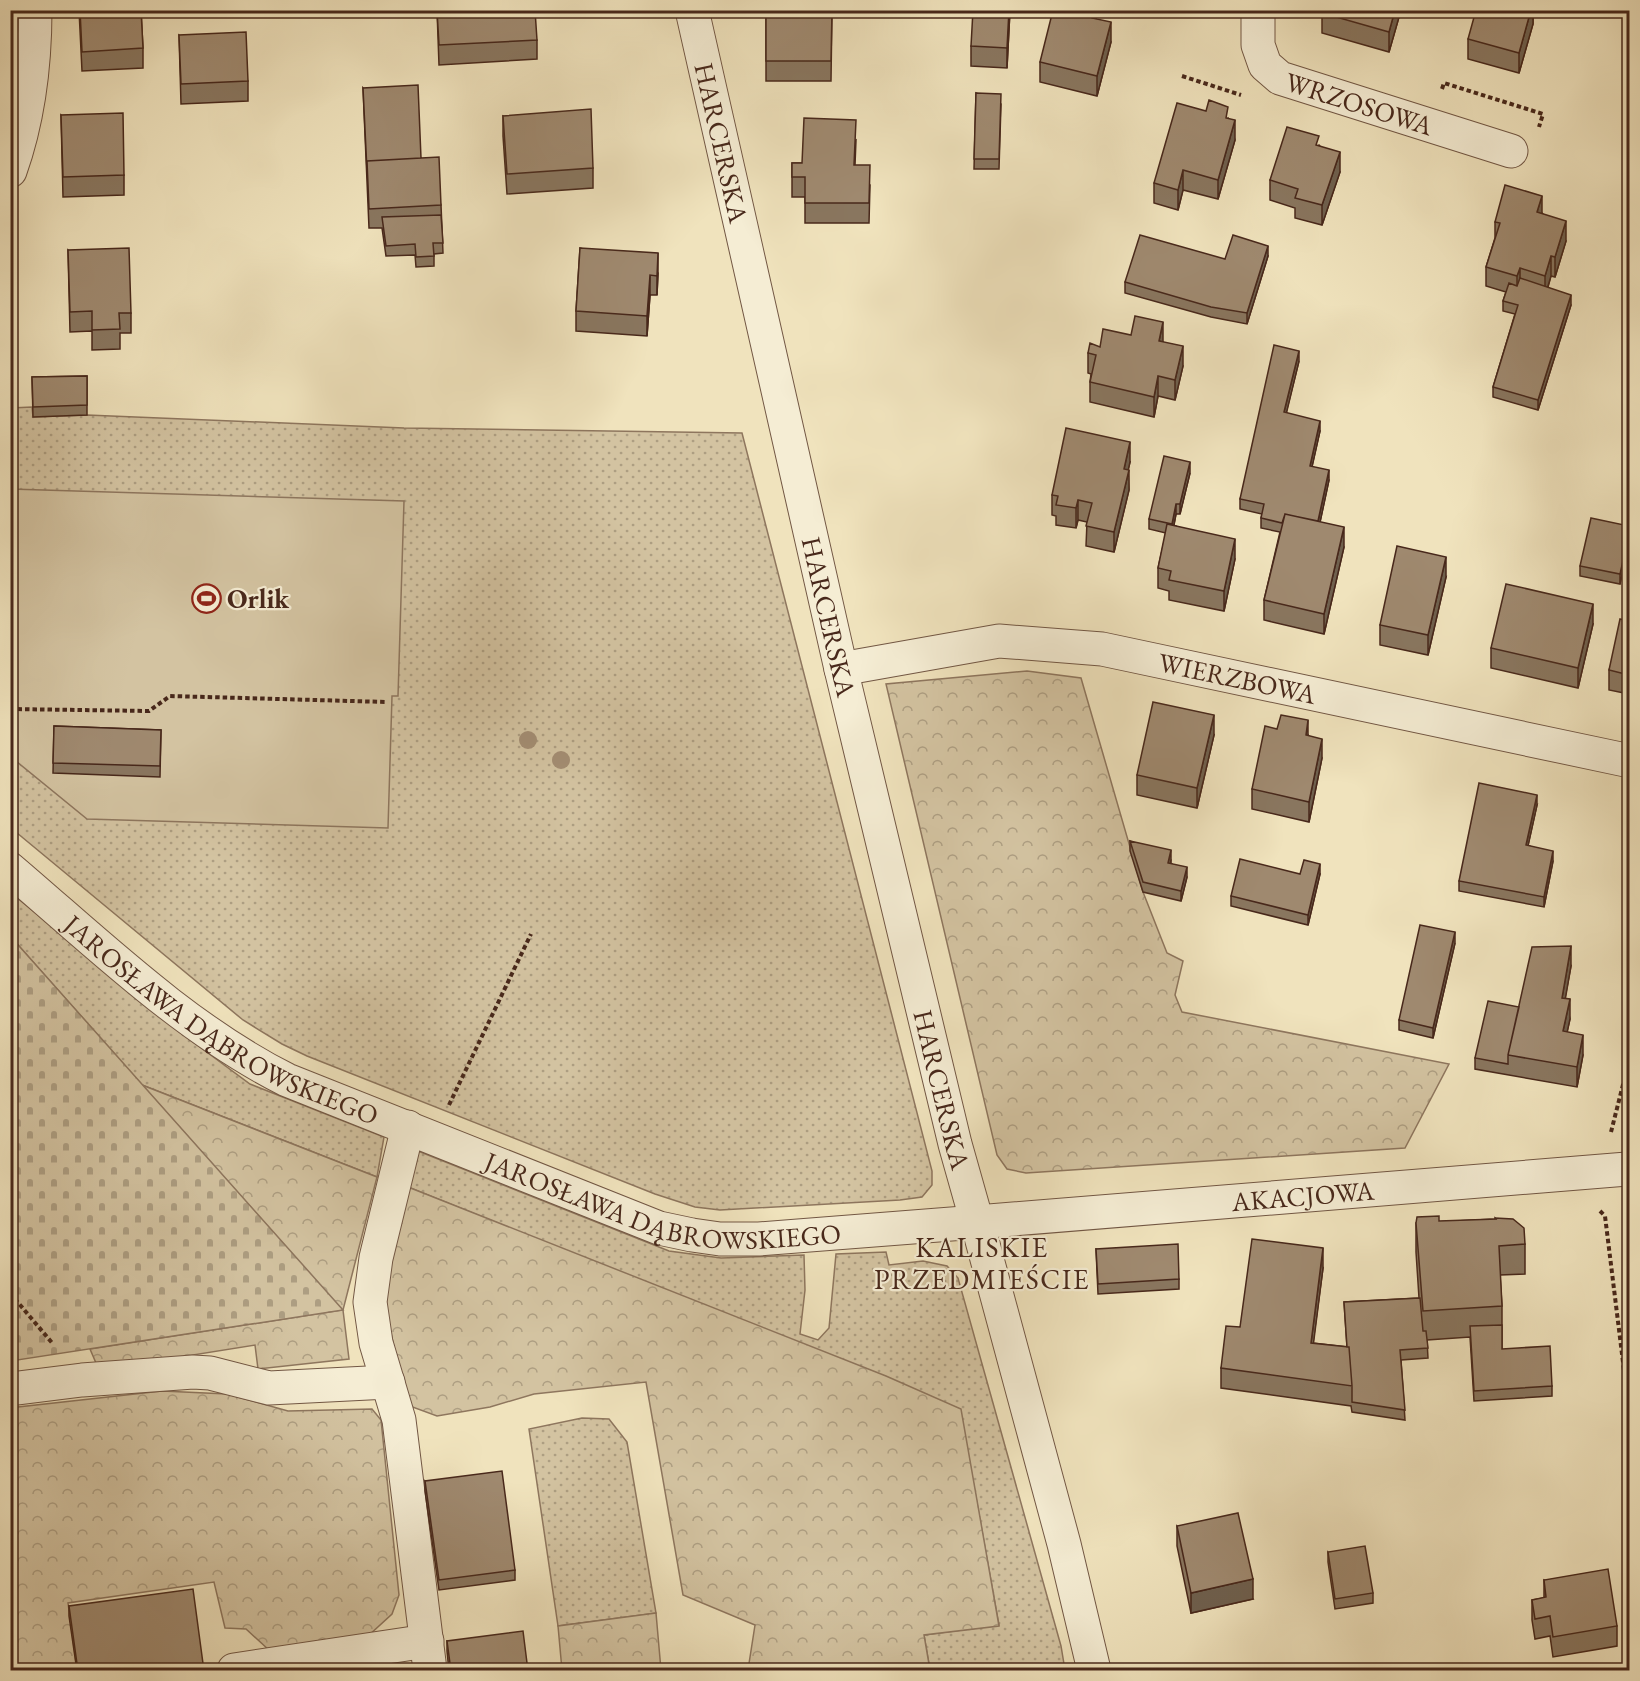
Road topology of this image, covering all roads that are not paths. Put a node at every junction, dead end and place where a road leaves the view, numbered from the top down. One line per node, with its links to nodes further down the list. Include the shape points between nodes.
1 (35, 10): 5 (street, via 35,57 28,110)
2 (692, 10): 6 (street, HARCERSKA)
3 (1258, 10): 4 (street, WRZOSOWA, via 1258,45 1265,65 1280,78)
4 (1511, 151)
5 (10, 171)
6 (841, 669): 7 (street, WIERZBOWA, via 999,641 1102,649); 11 (street, HARCERSKA)
7 (1629, 761)
8 (10, 869): 9 (street, JAROSŁAWA DĄBROWSKIEGO, via 182,1014 252,1062 287,1080)
9 (408, 1127): 11 (street, JAROSŁAWA DĄBROWSKIEGO, via 659,1228 692,1235 759,1239); 12 (street, via 376,1258 370,1302 376,1343)
10 (1629, 1172): 11 (street, AKACJOWA)
11 (977, 1221): 16 (street)
12 (388, 1382): 13 (street, via 269,1388 194,1372); 14 (street, via 399,1420)
13 (10, 1389)
14 (428, 1656): 15 (street)
15 (234, 1670)
16 (1094, 1671)

